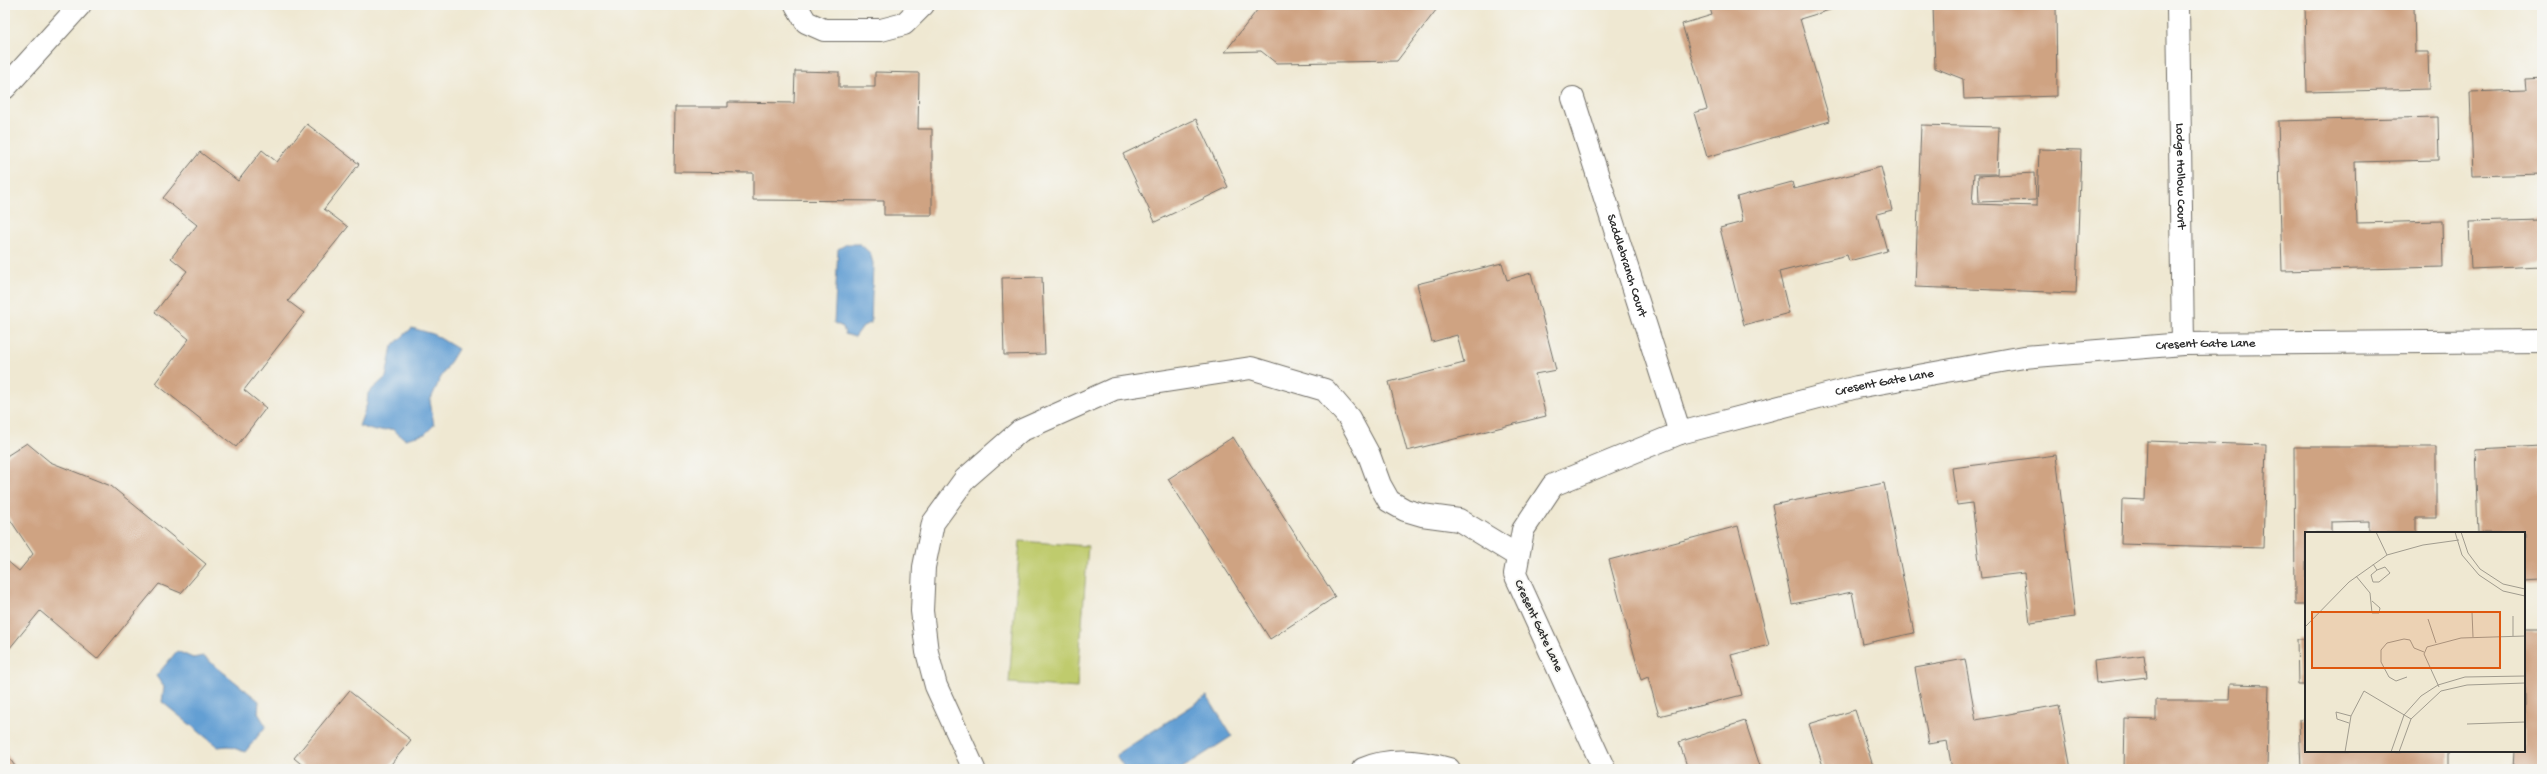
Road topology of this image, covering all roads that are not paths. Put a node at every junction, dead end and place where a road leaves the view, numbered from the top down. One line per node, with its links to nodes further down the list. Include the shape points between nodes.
1 (80, 5): 5 (street)
2 (796, 5): 3 (street, via 806,22 824,30 881,30 904,24)
3 (923, 5)
4 (2178, 7): 8 (street, Lodge Hollow Court)
5 (5, 88)
6 (1573, 98): 9 (street, Saddlebranch Court)
7 (2542, 341): 8 (street, Cresent Gate Lane)
8 (2183, 344): 9 (street, Cresent Gate Lane, via 2016,358 1856,387)
9 (1680, 434): 10 (street, Cresent Gate Lane, via 1554,485 1523,530)
10 (1518, 556): 11 (street, via 1459,520 1422,515 1405,510 1389,500 1350,418 1325,390 1251,368 1114,389 1020,431 965,479 933,523 924,567 922,612 927,652 936,686); 14 (street, Cresent Gate Lane, via 1515,574)
11 (974, 769)
12 (1363, 769): 13 (street, via 1372,765 1400,761 1428,763)
13 (1449, 769)
14 (1604, 769)

